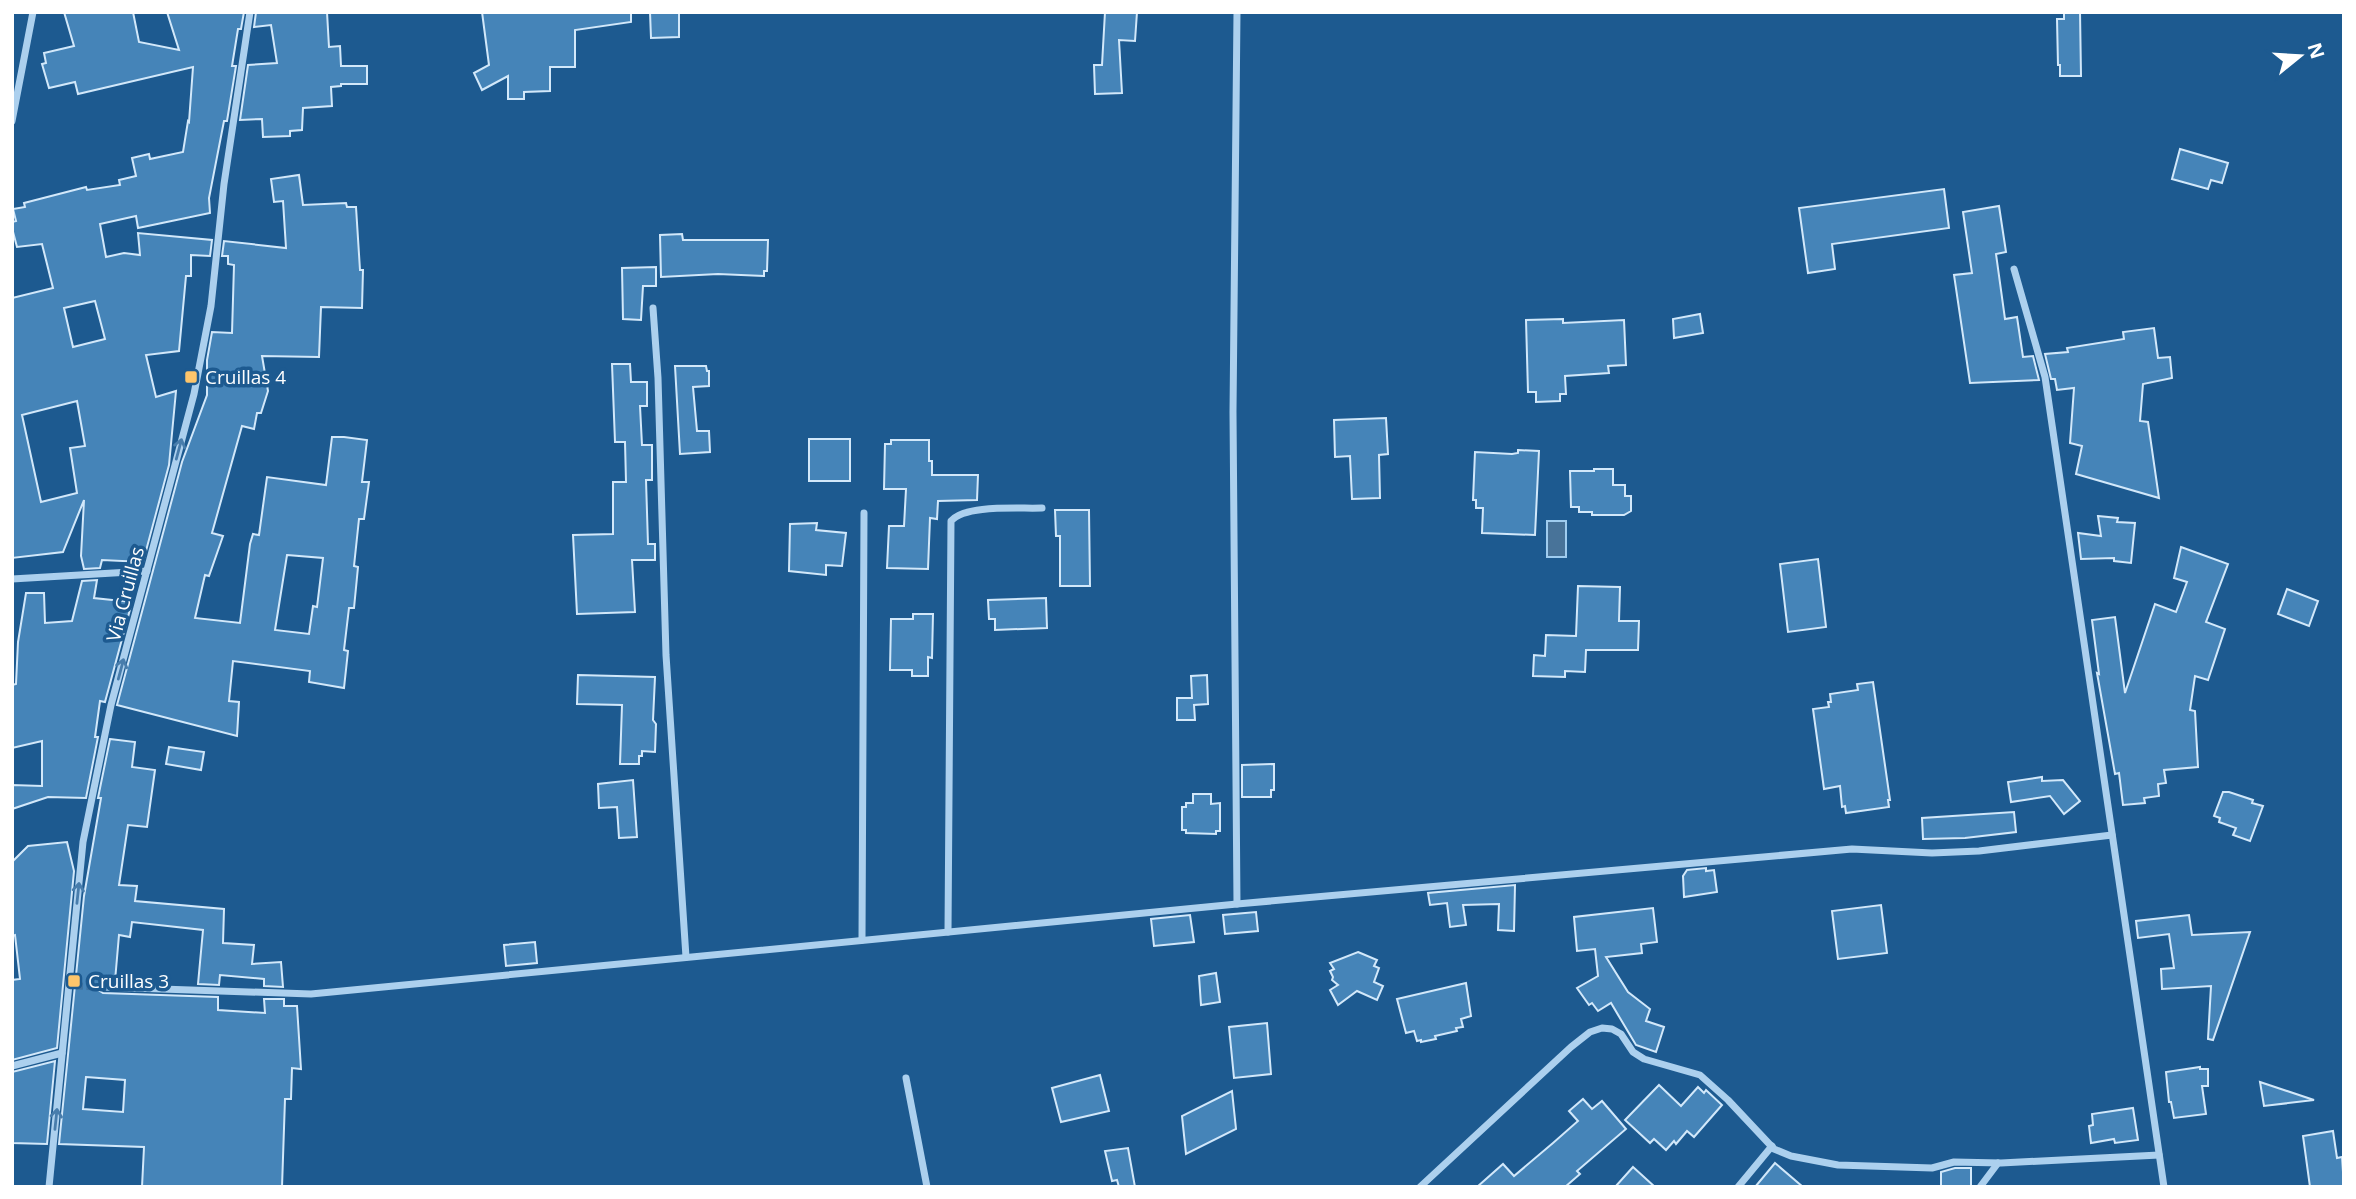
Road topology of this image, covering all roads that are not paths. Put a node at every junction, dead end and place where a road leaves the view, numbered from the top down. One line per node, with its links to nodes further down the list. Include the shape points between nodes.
1 (33, 12): 4 (street)
2 (250, 12): 9 (street, Via Cruillas, one-way to 2, via 194,394 211,306)
3 (1237, 12): 12 (street, via 1233,412)
4 (12, 121)
5 (2014, 269): 11 (street, via 2045,377)
6 (653, 308): 15 (street, via 666,655)
7 (1042, 508): 13 (street, via 973,511 951,521)
8 (864, 513): 14 (street)
9 (147, 571): 10 (street); 17 (street, Via Cruillas, one-way to 9, via 83,842 111,705)
10 (12, 579)
11 (2112, 835): 12 (street, via 1979,852 1852,849); 21 (street)
12 (1237, 904): 13 (street)
13 (948, 932): 14 (street)
14 (862, 940): 15 (street)
15 (687, 957): 16 (street, via 311,994)
16 (103, 986)
17 (62, 1053): 18 (street); 23 (street, Via Cruillas, one-way to 17)
18 (12, 1066)
19 (906, 1078): 24 (street)
20 (1772, 1146): 22 (street, via 1791,1156 1838,1165 1932,1168 1954,1162); 25 (street, via 1700,1075 1644,1059 1620,1034 1602,1028 1571,1046); 26 (street)
21 (2159, 1155): 22 (street); 28 (street)
22 (1998, 1163): 27 (street)
23 (48, 1187)
24 (927, 1187)
25 (1420, 1187)
26 (1738, 1187)
27 (1980, 1187)
28 (2164, 1187)

